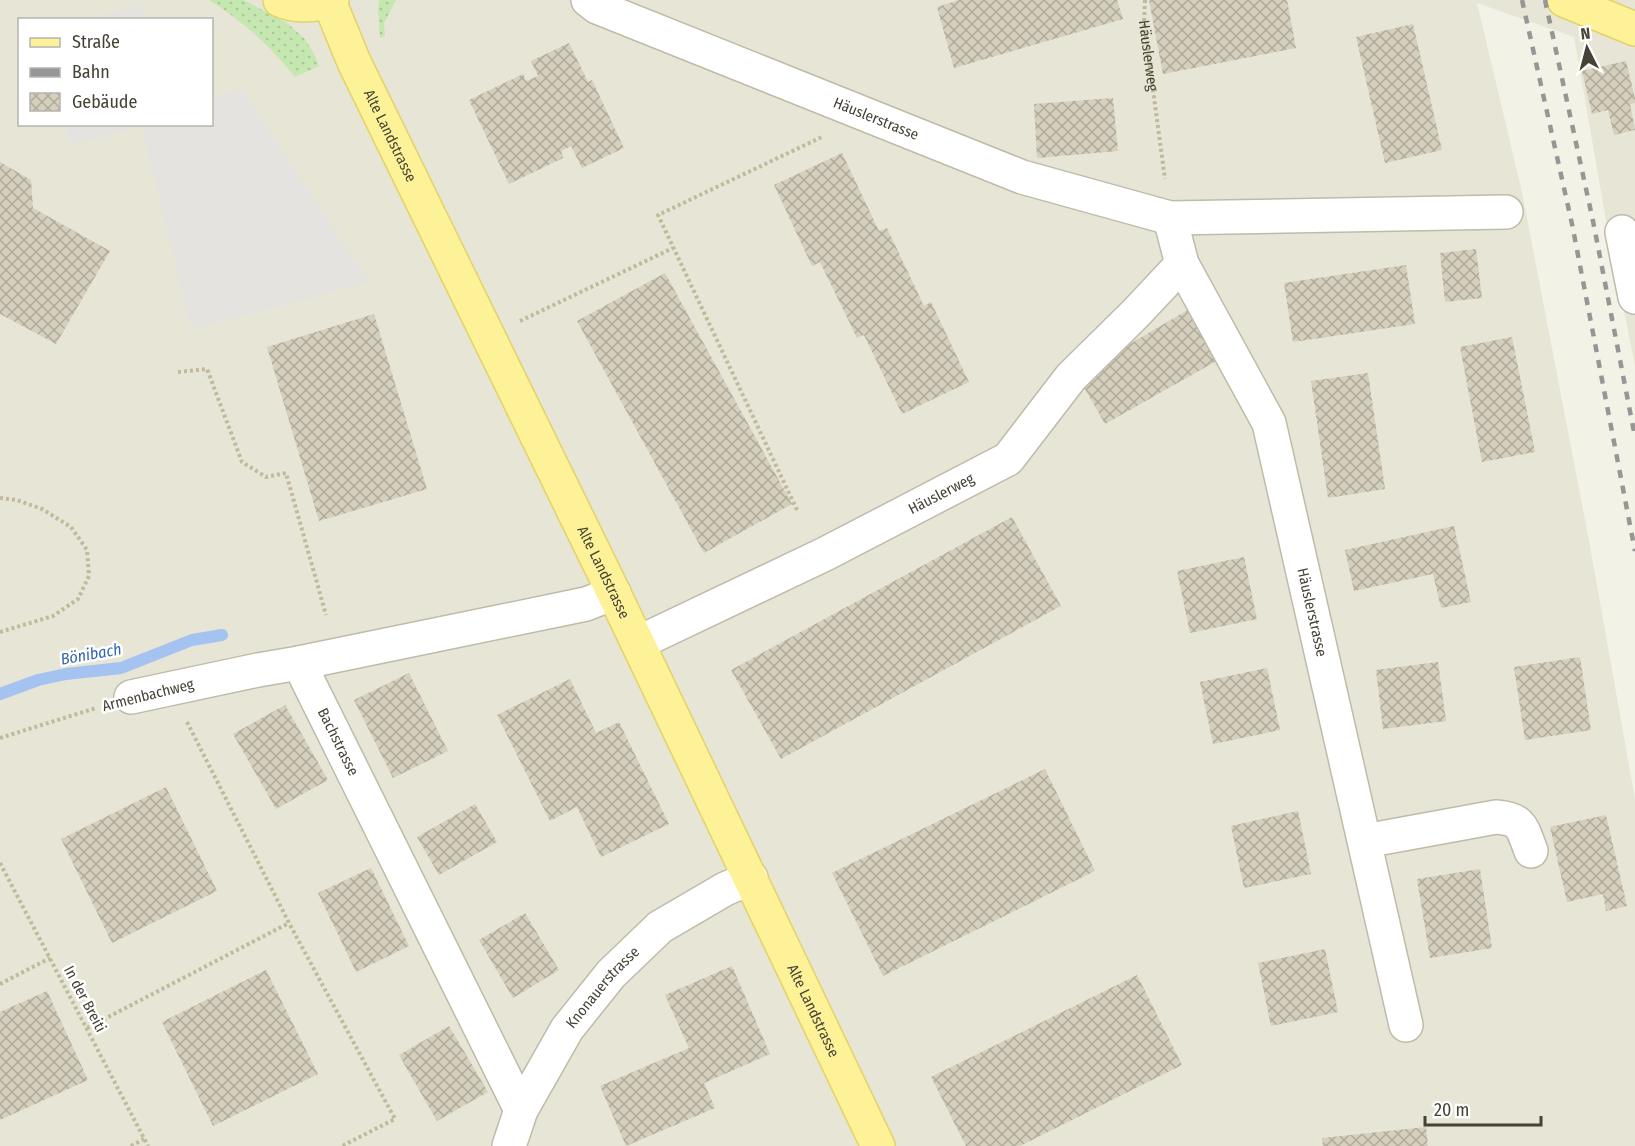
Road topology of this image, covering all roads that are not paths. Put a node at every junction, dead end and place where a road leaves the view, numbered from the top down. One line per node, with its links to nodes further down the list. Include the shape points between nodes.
1 (280, 0): 4 (main road, via 296,4)
2 (588, 0): 7 (street, Häuslerstrasse, via 597,7 1022,177)
3 (1564, 0): 5 (main road)
4 (331, 1): 11 (main road, Alte Landstrasse, via 359,72)
5 (1635, 29)
6 (1506, 212): 7 (street, Häuslerstrasse)
7 (1170, 219): 9 (street, Häuslerstrasse)
8 (1622, 232): 10 (street)
9 (1182, 264): 12 (street, Häuslerweg, via 1071,376 1008,459 825,554); 15 (street, Häuslerstrasse, via 1269,423)
10 (1635, 297)
11 (614, 593): 12 (main road, Alte Landstrasse); 13 (street, via 586,604)
12 (638, 643): 17 (main road, Alte Landstrasse)
13 (299, 663): 14 (street, Armenbachweg); 19 (street, Bachstrasse)
14 (131, 697)
15 (1365, 841): 16 (street, via 1496,816 1510,818 1521,826); 18 (street, Häuslerstrasse)
16 (1531, 851)
17 (751, 878): 19 (street, Knonauerstrasse, via 660,927 611,974 567,1029); 21 (main road, Alte Landstrasse)
18 (1406, 1025)
19 (521, 1110): 20 (street, Knonauerstrasse)
20 (509, 1146)
21 (878, 1146)

